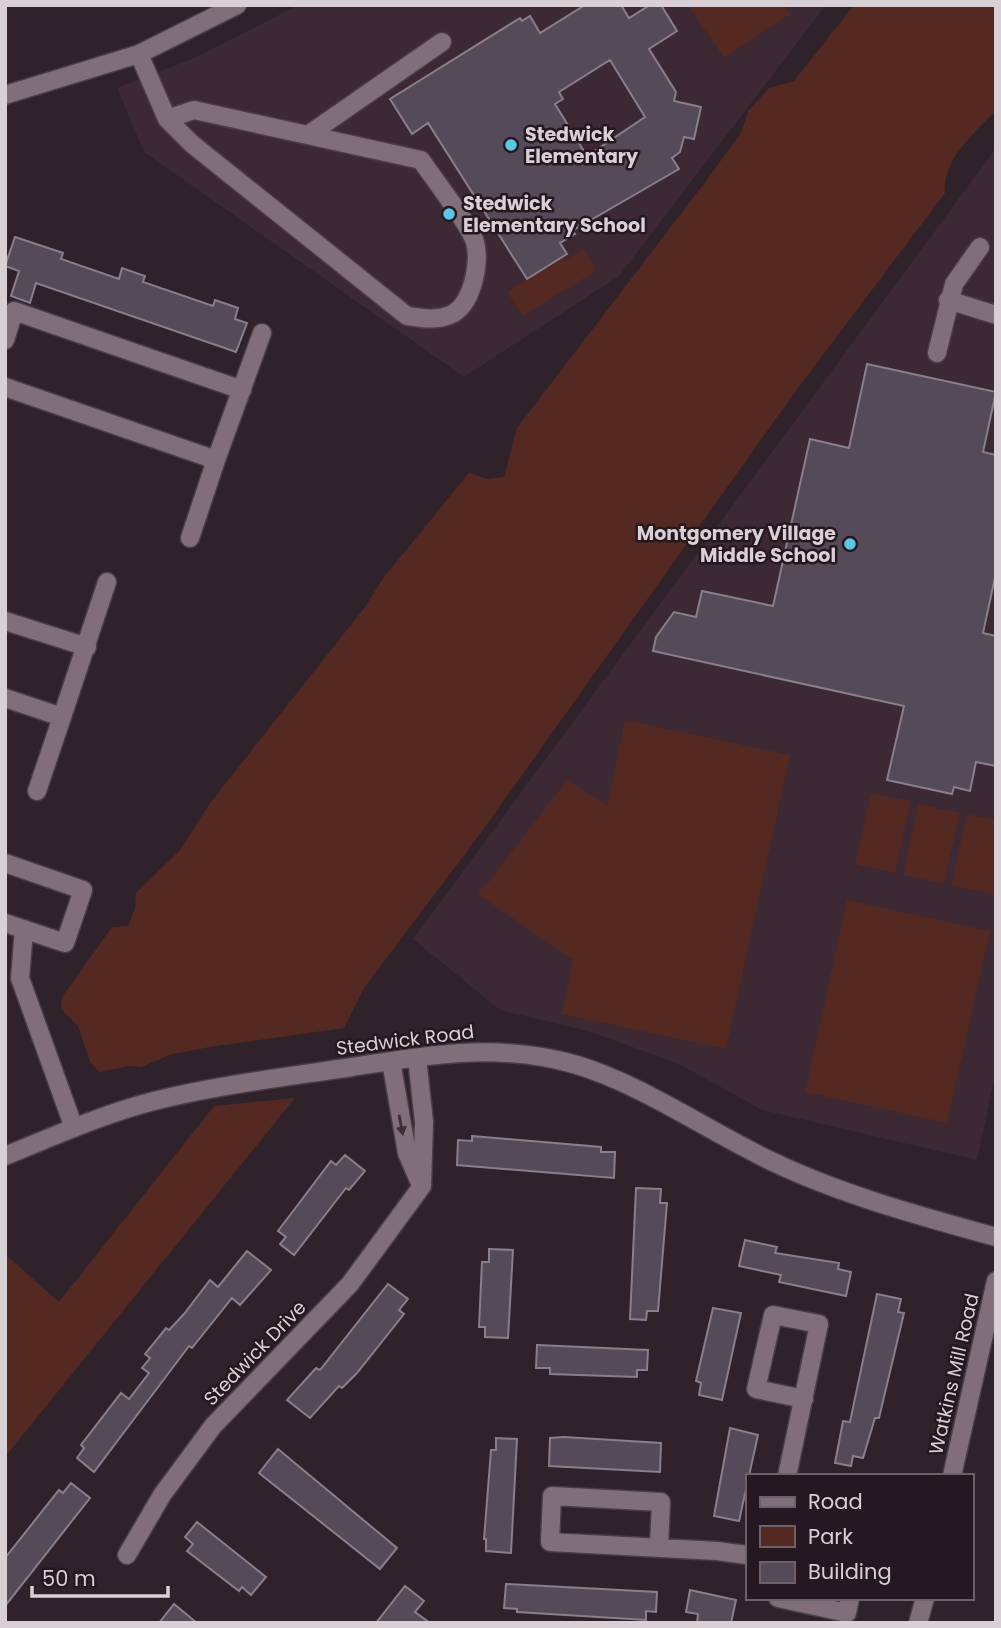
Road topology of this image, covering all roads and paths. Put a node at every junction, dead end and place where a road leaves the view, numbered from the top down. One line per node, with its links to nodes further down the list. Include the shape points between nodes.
1 (237, 5): 3 (street)
2 (442, 42): 6 (street)
3 (139, 54): 4 (street); 5 (street)
4 (5, 95)
5 (167, 119): 6 (street, via 194,110); 6 (street, via 407,316 430,320 453,314 468,294 477,266 475,241 421,160)
6 (308, 135)
7 (980, 247): 8 (street, via 957,278)
8 (948, 300): 9 (street); 12 (street)
9 (996, 315)
10 (262, 333): 14 (street)
11 (5, 340): 14 (street, via 15,311)
12 (937, 353)
13 (5, 387): 15 (street)
14 (242, 390): 15 (street)
15 (216, 460): 16 (street)
16 (190, 538)
17 (107, 582): 19 (street)
18 (5, 621): 19 (street)
19 (87, 647): 21 (street)
20 (5, 698): 21 (street)
21 (62, 717): 22 (street)
22 (37, 792)
23 (5, 863): 25 (street, via 83,890 65,943)
24 (5, 923): 25 (street)
25 (24, 929): 28 (street, via 20,978)
26 (417, 1058): 27 (street, Stedwick Road); 30 (street, via 424,1122); 31 (street, Stedwick Road, via 487,1051 577,1065 772,1161 853,1194)
27 (391, 1061): 28 (street, Stedwick Road, via 155,1101); 30 (street, one-way to 30, via 407,1153)
28 (74, 1128): 29 (street, Stedwick Road)
29 (5, 1156)
30 (422, 1186): 37 (street, Stedwick Drive, via 342,1293 213,1426 162,1495)
31 (996, 1237)
32 (996, 1282): 35 (street, Watkins Mill Road)
33 (804, 1399): 33 (street, via 819,1324 774,1315 756,1389); 34 (street)
34 (787, 1474)
35 (953, 1474)
36 (659, 1547): 36 (street, via 550,1542 552,1496 661,1502); 38 (street)
37 (127, 1555)
38 (746, 1556)
39 (787, 1600): 40 (street, via 847,1613)
40 (850, 1600)
41 (924, 1600): 42 (street)
42 (918, 1623)

